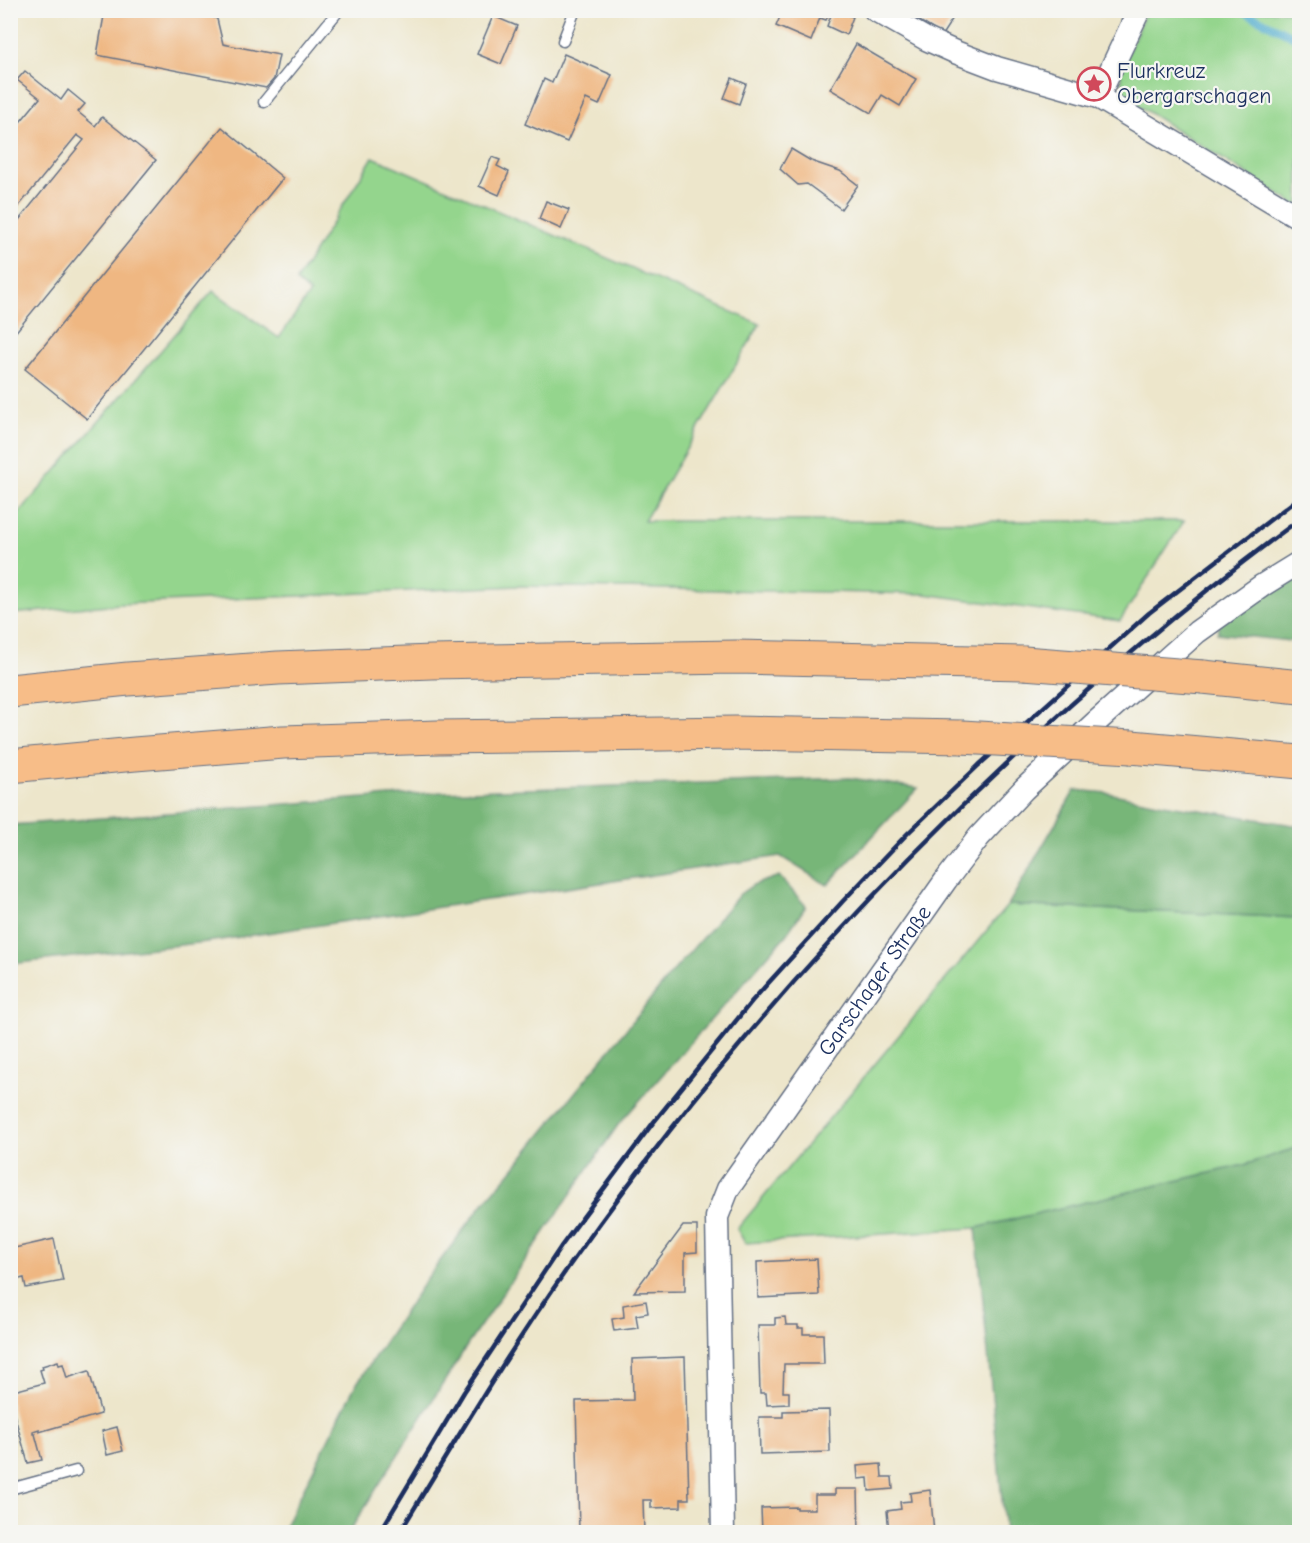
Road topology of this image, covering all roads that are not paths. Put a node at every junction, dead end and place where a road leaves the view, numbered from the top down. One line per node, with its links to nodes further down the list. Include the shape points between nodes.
1 (339, 10): 7 (lane)
2 (575, 10): 5 (lane)
3 (875, 10): 6 (street, via 955,52)
4 (1139, 10): 6 (street)
5 (563, 41)
6 (1098, 97): 8 (street)
7 (264, 102)
8 (1299, 218)
9 (1299, 562): 16 (street, Garschager Straße, via 1197,632 1024,789 979,837 728,1189 717,1217)
10 (1299, 687): 11 (highway, bridge, via 1024,663 736,657 266,669)
11 (10, 691)
12 (1299, 762): 13 (highway, bridge, via 962,737 735,733 283,742)
13 (10, 766)
14 (76, 1471): 15 (lane)
15 (10, 1489)
16 (723, 1533)

